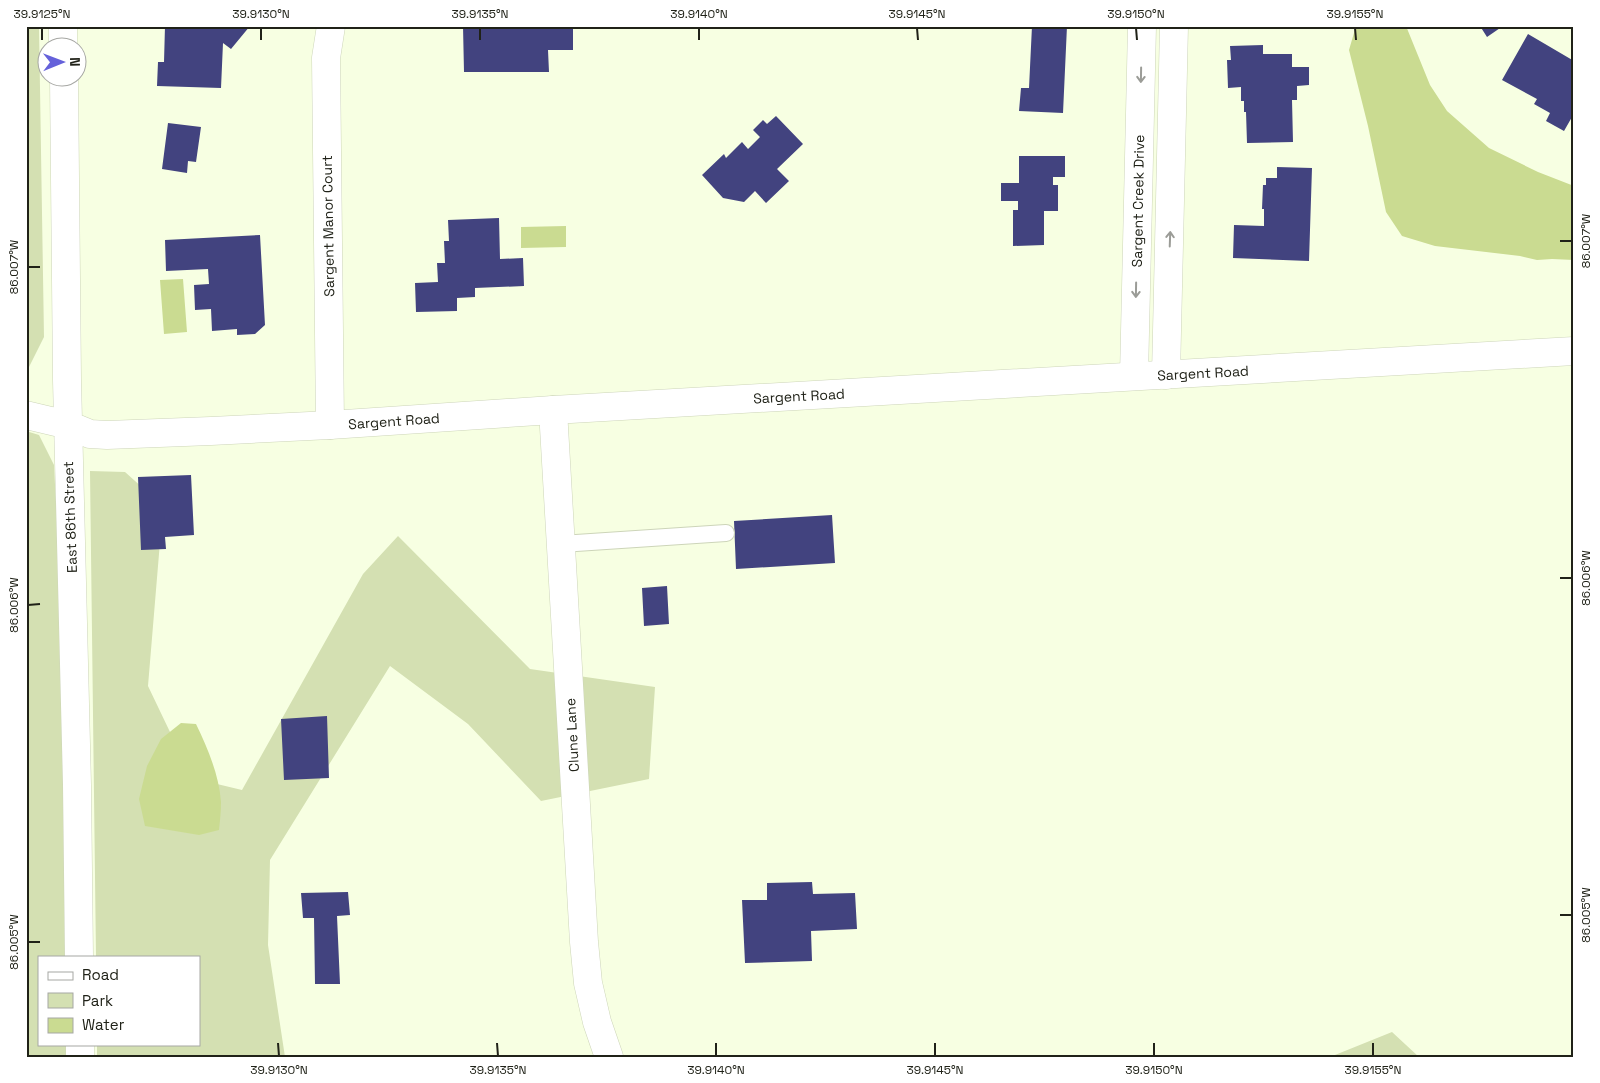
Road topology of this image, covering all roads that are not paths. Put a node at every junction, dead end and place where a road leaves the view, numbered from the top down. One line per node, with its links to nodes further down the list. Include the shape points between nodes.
1 (331, 26): 13 (street, Sargent Manor Court, via 326,58)
2 (1142, 26): 5 (street, Sargent Creek Drive, one-way to 5)
3 (1174, 26): 6 (street)
4 (64, 88): 12 (street, East 86th Street)
5 (1139, 158): 6 (lane); 9 (street, Sargent Creek Drive, one-way to 9)
6 (1172, 158): 8 (street, one-way to 6)
7 (1574, 351): 8 (street, Sargent Road)
8 (1166, 375): 9 (street, Sargent Road)
9 (1134, 376): 10 (street, Sargent Road)
10 (553, 410): 13 (street, Sargent Road); 15 (street, Clune Lane)
11 (26, 415): 12 (street, Sargent Road)
12 (68, 425): 13 (street, Sargent Road, via 90,434 108,435); 16 (street, East 86th Street)
13 (330, 425)
14 (726, 534): 15 (lane)
15 (561, 544): 17 (street, Clune Lane, via 584,942 588,983)
16 (79, 956)
17 (609, 1057)

